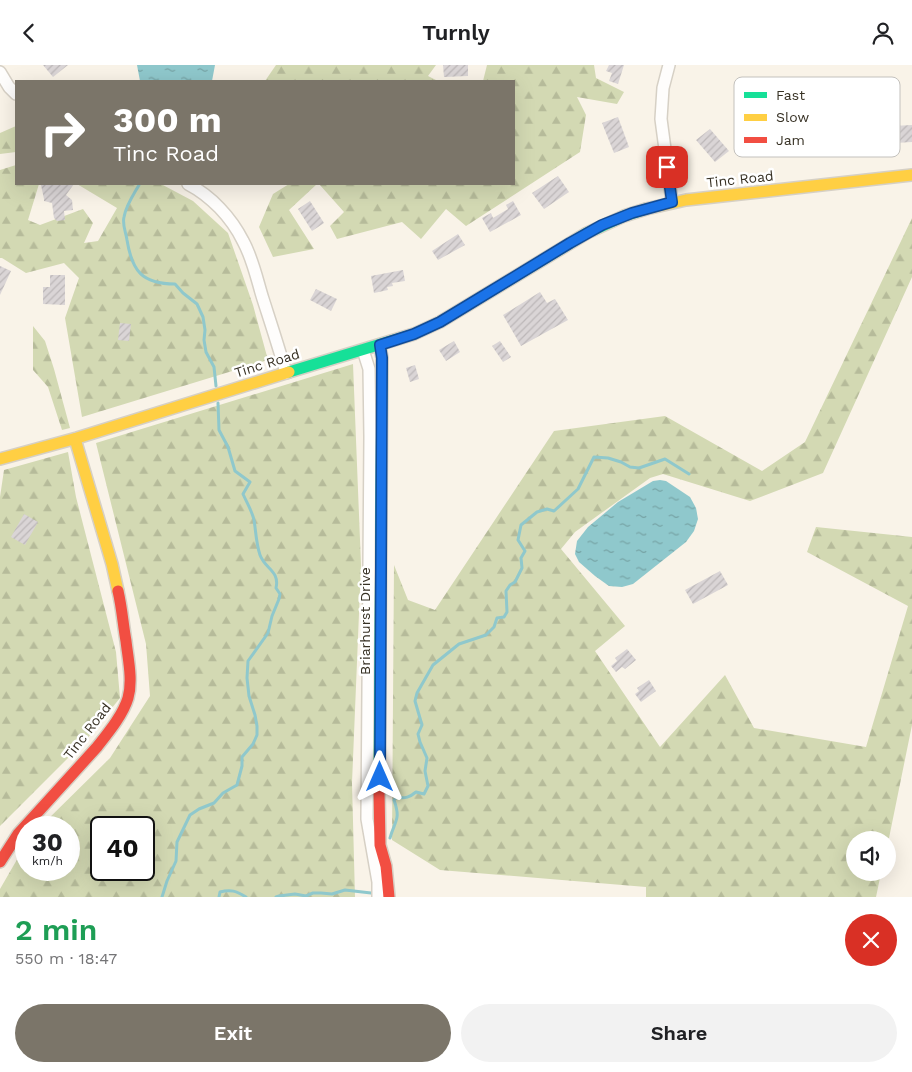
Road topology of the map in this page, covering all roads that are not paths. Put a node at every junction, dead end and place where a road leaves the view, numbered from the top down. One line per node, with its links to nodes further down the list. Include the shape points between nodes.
1 (669, 65): 6 (street, via 661,119)
2 (0, 72): 3 (street)
3 (15, 93)
4 (912, 175): 6 (street, Tinc Road)
5 (190, 185): 9 (street, via 209,197 233,223 244,241)
6 (672, 202): 7 (street, Tinc Road, via 602,225 440,322)
7 (380, 345): 8 (street, Tinc Road); 14 (street, Briarhurst Drive, via 379,815 380,845)
8 (363, 350): 9 (street, Tinc Road); 13 (street, Briarhurst Drive, via 369,369 370,418 367,819)
9 (286, 373): 10 (street, Tinc Road)
10 (74, 439): 11 (street); 12 (street, Tinc Road, via 120,600 130,673 129,693 109,732 18,834)
11 (0, 459)
12 (0, 862)
13 (378, 897)
14 (389, 897)

